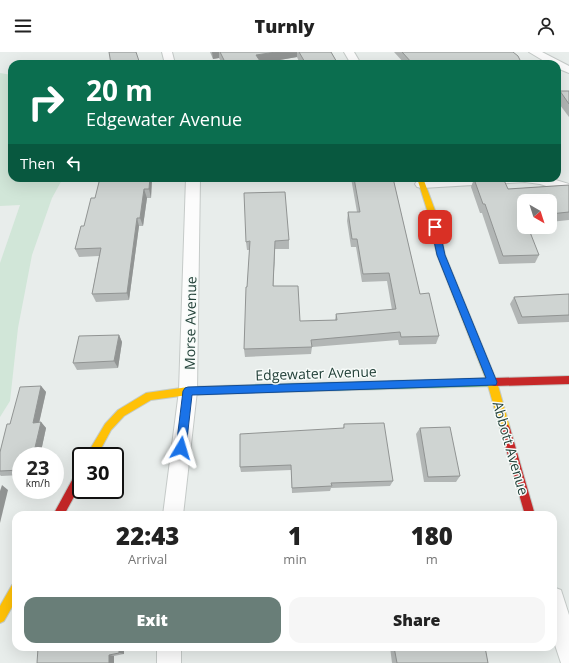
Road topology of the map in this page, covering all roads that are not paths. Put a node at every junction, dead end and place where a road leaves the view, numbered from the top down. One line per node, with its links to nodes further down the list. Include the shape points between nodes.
1 (534, 52): 2 (street)
2 (550, 60)
3 (193, 182): 9 (street, Morse Avenue)
4 (421, 182): 8 (street, Abbott Avenue, via 432,213 441,255)
5 (547, 182): 6 (street)
6 (569, 189)
7 (569, 380): 8 (street, Edgewater Avenue)
8 (492, 382): 9 (street, Edgewater Avenue); 14 (street, Abbott Avenue)
9 (188, 391): 10 (street, Edgewater Avenue, via 149,396 121,413 108,427); 13 (street, Morse Avenue)
10 (96, 447)
11 (72, 490): 12 (street)
12 (60, 511)
13 (173, 511)
14 (529, 511)
15 (12, 596): 17 (street)
16 (557, 612): 19 (street)
17 (0, 617)
18 (169, 651): 20 (street)
19 (569, 655)
20 (169, 663)

